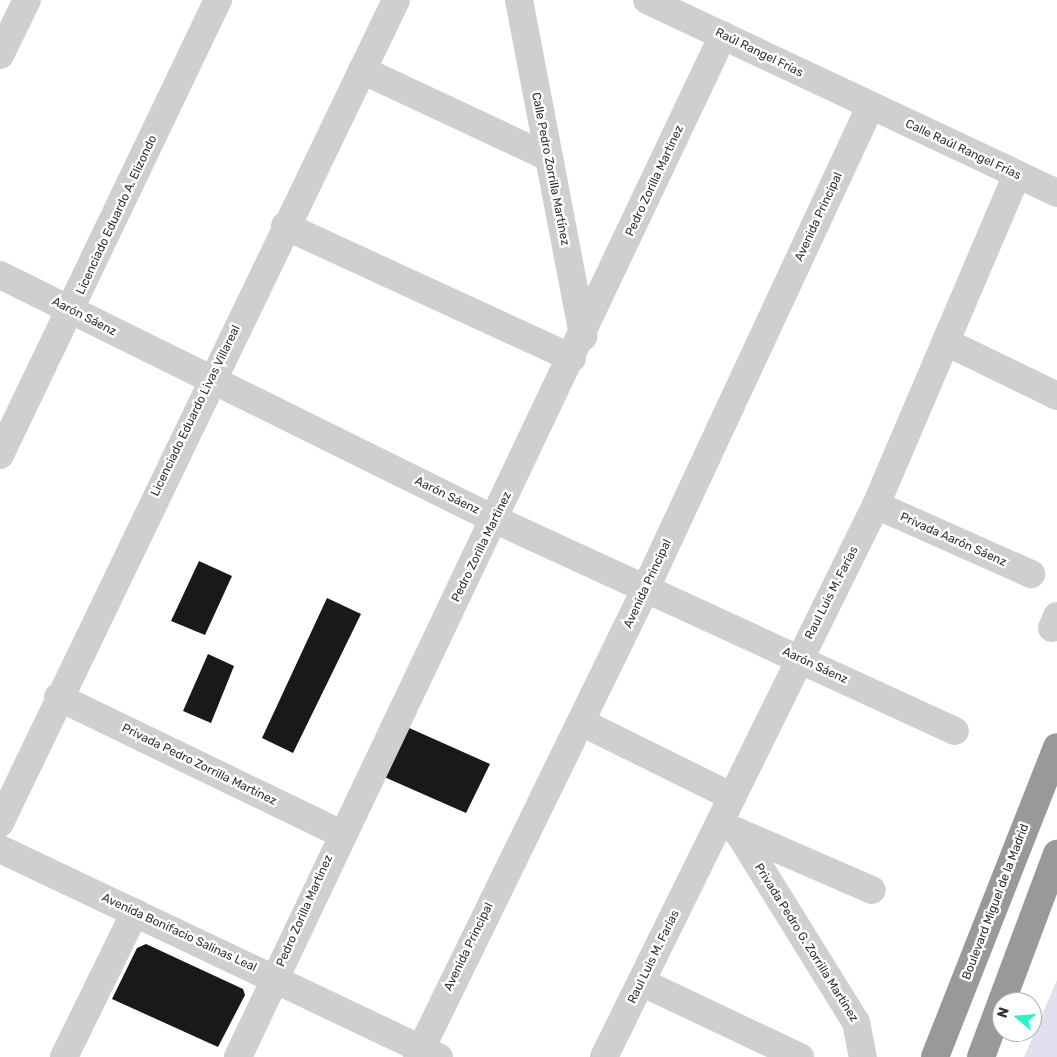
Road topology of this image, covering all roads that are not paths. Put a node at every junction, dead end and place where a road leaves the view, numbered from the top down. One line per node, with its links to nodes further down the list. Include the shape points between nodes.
1 (27, 0): 7 (street)
2 (218, 0): 15 (street, Licenciado Eduardo A. Elizondo)
3 (396, 0): 8 (street, Licenciado Eduardo Livas Villareal)
4 (519, 0): 10 (street, Calle Pedro Zorrilla Martínez)
5 (648, 0): 6 (street, Raúl Rangel Frías)
6 (723, 35): 9 (street, Raúl Rangel Frías); 17 (street, Pedro Zorilla Martinez)
7 (0, 55)
8 (362, 70): 10 (street); 13 (street, Licenciado Eduardo Livas Villareal)
9 (870, 107): 11 (street, Calle Raúl Rangel Frías); 24 (street, Avenida Principal)
10 (546, 156): 17 (street, Calle Pedro Zorrilla Martínez)
11 (1016, 176): 12 (street, Calle Raúl Rangel Frías); 16 (street, Raul Luis M. Farías)
12 (1057, 193)
13 (285, 226): 17 (street); 18 (street, Licenciado Eduardo Livas Villareal)
14 (0, 275): 15 (street, Aarón Sáenz)
15 (72, 311): 18 (street, Aarón Sáenz); 20 (street, Licenciado Eduardo A. Elizondo)
16 (948, 343): 19 (street); 21 (street, Raul Luis M. Farías)
17 (578, 348): 22 (street, Pedro Zorilla Martinez)
18 (209, 382): 22 (street, Aarón Sáenz); 26 (street, Licenciado Eduardo Livas Villareal)
19 (1057, 396)
20 (0, 455)
21 (876, 505): 23 (street, Privada Aarón Sáenz); 25 (street, Raul Luis M. Farías)
22 (496, 520): 24 (street, Aarón Sáenz); 33 (street, Pedro Zorilla Martinez)
23 (1031, 574)
24 (645, 590): 25 (street, Aarón Sáenz); 27 (street, Avenida Principal)
25 (800, 658): 28 (street, Aarón Sáenz); 30 (street, Raul Luis M. Farías)
26 (58, 697): 31 (street, Licenciado Eduardo Livas Villareal); 33 (street, Privada Pedro Zorrilla Martínez)
27 (581, 722): 30 (street); 40 (street, Avenida Principal)
28 (955, 731)
29 (1057, 746): 46 (highway, Boulevard Miguel de la Madrid)
30 (733, 797): 32 (street, Raul Luis M. Farías)
31 (0, 823)
32 (729, 828): 36 (street); 39 (street, Raul Luis M. Farías); 45 (street, Privada Pedro G. Zorrilla Martínez, via 856,1022)
33 (341, 834): 38 (street, Pedro Zorilla Martinez)
34 (0, 849): 37 (street, Avenida Bonifacio Salinas Leal)
35 (1057, 854): 47 (highway)
36 (872, 890)
37 (135, 912): 38 (street, Avenida Bonifacio Salinas Leal); 41 (street)
38 (275, 979): 40 (street, Avenida Bonifacio Salinas Leal); 42 (street, Pedro Zorilla Martinez)
39 (641, 982): 43 (street, Raul Luis M. Farías); 44 (street)
40 (425, 1054)
41 (64, 1057)
42 (238, 1057)
43 (604, 1057)
44 (800, 1057)
45 (863, 1057)
46 (935, 1057)
47 (981, 1057)

